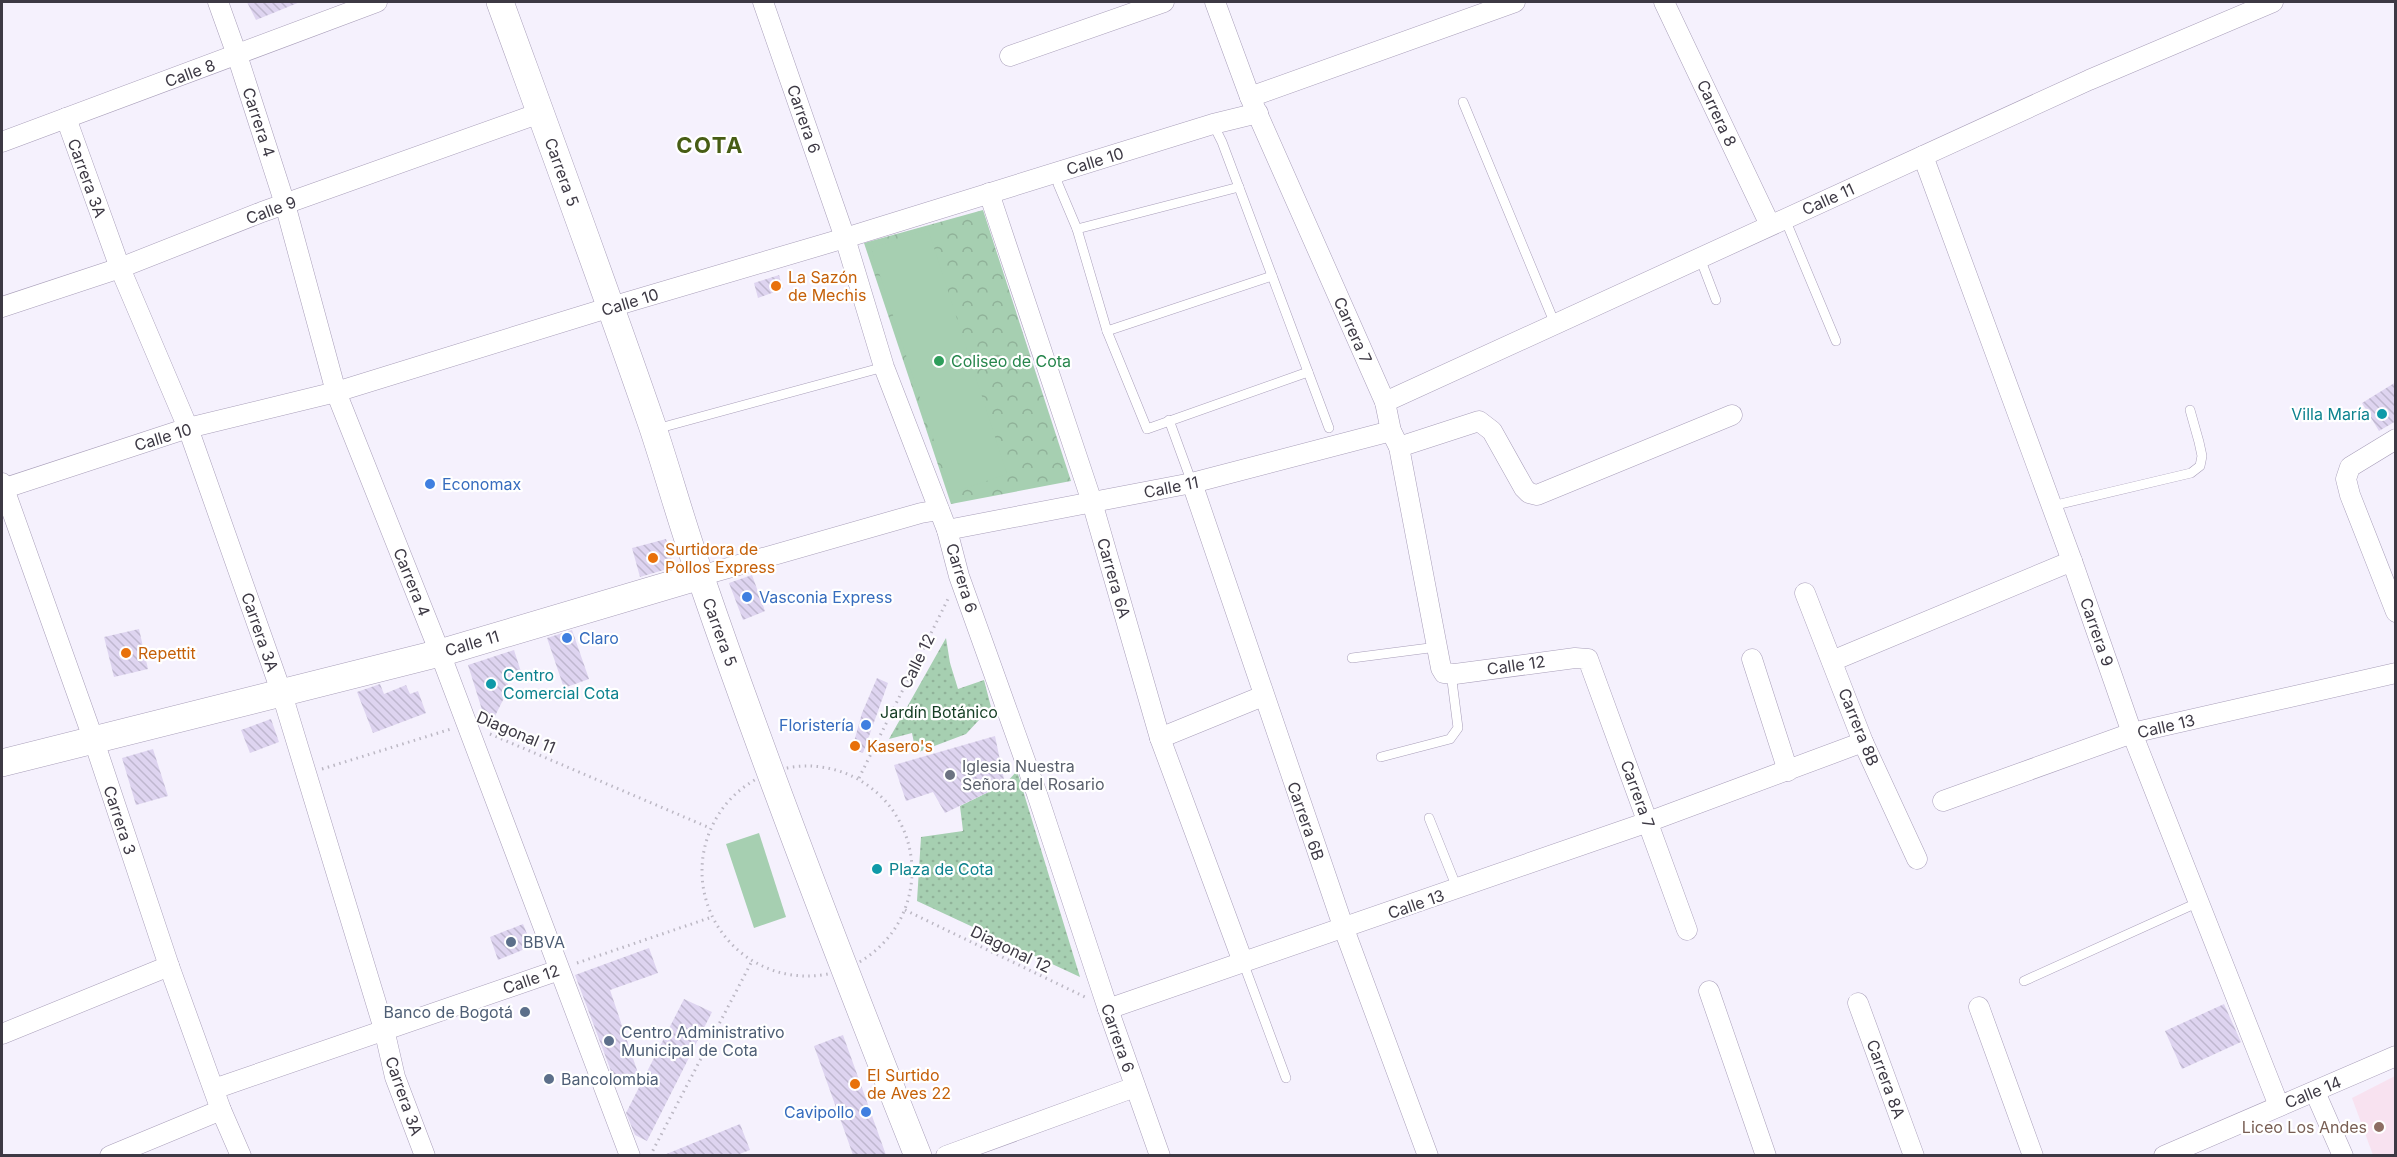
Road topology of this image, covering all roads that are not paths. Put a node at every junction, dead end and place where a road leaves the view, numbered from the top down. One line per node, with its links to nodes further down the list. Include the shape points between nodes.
1 (218, 2): 10 (street, Carrera 4)
2 (377, 2): 10 (street, Calle 8)
3 (500, 2): 14 (main road, Carrera 5)
4 (763, 2): 25 (street, Carrera 6)
5 (1164, 2): 11 (street)
6 (1515, 2): 13 (street, Calle 10)
7 (1664, 2): 23 (street, Carrera 8)
8 (2273, 2): 18 (street, Calle 11)
9 (1222, 3): 13 (street, Carrera 7)
10 (237, 56): 15 (street, Calle 8); 22 (street, Carrera 4)
11 (1010, 56)
12 (1463, 102): 32 (lane)
13 (1254, 105): 16 (street, Calle 10); 38 (street, Carrera 7)
14 (540, 113): 22 (street, Calle 9); 31 (main road, Carrera 5)
15 (66, 118): 17 (street, Calle 8); 27 (street, Carrera 3A)
16 (1213, 124): 19 (street, Calle 10); 20 (lane)
17 (2, 142)
18 (1923, 156): 23 (street, Calle 11); 50 (street, Carrera 9)
19 (1057, 172): 21 (street, Calle 10); 24 (lane, via 1058,184)
20 (1239, 187): 24 (lane); 28 (lane)
21 (988, 193): 25 (street, Calle 10); 49 (street, Carrera 6A)
22 (285, 204): 27 (street, Calle 9); 37 (street, Carrera 4)
23 (1778, 222): 26 (street, Calle 11); 34 (lane)
24 (1077, 229): 33 (lane)
25 (845, 238): 31 (street, Calle 10); 35 (street, Carrera 6)
26 (1700, 258): 29 (lane); 32 (street, Calle 11)
27 (120, 268): 30 (street, Calle 9); 42 (street, Carrera 3A)
28 (1272, 276): 33 (lane); 36 (lane)
29 (1716, 300)
30 (2, 307)
31 (611, 307): 37 (street, Calle 10); 44 (main road, Carrera 5)
32 (1555, 324): 38 (street, Calle 11)
33 (1107, 331): 41 (lane, via 1147,429)
34 (1836, 341)
35 (884, 367): 44 (lane); 51 (street, Carrera 6)
36 (1308, 372): 41 (lane); 43 (lane)
37 (336, 392): 42 (street, Calle 10); 58 (street, Carrera 4)
38 (1385, 402): 45 (street, Carrera 7)
39 (2190, 410): 50 (lane, via 2202,456 2200,466 2191,473)
40 (1732, 415): 45 (street, Calle 11, via 1537,495 1524,488 1492,431 1479,421)
41 (1169, 420): 47 (lane)
42 (188, 428): 48 (street, Calle 10); 65 (street, Carrera 3A)
43 (1329, 428)
44 (653, 429): 54 (main road, Carrera 5)
45 (1395, 439): 47 (street, Calle 11); 57 (street, Carrera 7)
46 (2396, 440): 56 (street, via 2350,467 2346,479)
47 (1192, 483): 49 (street, Calle 11); 66 (street, Carrera 6B)
48 (2, 487): 69 (street, Carrera 3)
49 (1092, 502): 52 (street, Calle 11); 68 (street, Carrera 6A)
50 (2052, 506): 53 (street, Carrera 9)
51 (939, 510): 52 (street, Carrera 6); 54 (street, Calle 11)
52 (947, 530): 89 (street, Carrera 6, via 959,576)
53 (2072, 561): 62 (street); 67 (street, Carrera 9)
54 (700, 576): 58 (main road, Calle 11); 104 (main road, Carrera 5, via 844,970)
55 (1805, 593): 62 (street, Carrera 8B)
56 (2396, 612)
57 (1437, 647): 59 (lane); 63 (street, Carrera 7, via 1441,668)
58 (440, 653): 65 (main road, Calle 11); 84 (street, Carrera 4)
59 (1352, 658)
60 (1588, 659): 63 (street, Calle 12); 76 (street, Carrera 7)
61 (1752, 659): 73 (street)
62 (1832, 661): 70 (street, Carrera 8B)
63 (1448, 673): 71 (lane, via 1458,728 1450,739)
64 (2396, 673): 67 (street, Calle 13)
65 (282, 694): 69 (main road, Calle 11); 90 (street, Carrera 3A)
66 (1263, 696): 68 (street); 80 (street, Carrera 6B)
67 (2132, 733): 74 (street, Calle 13); 79 (street, Carrera 9)
68 (1160, 738): 82 (street, Carrera 6A)
69 (94, 741): 72 (main road, Calle 11); 83 (street, Carrera 3)
70 (1863, 742): 73 (street, Calle 13); 77 (street, Carrera 8B)
71 (1381, 757)
72 (2, 763)
73 (1788, 771): 76 (street, Calle 13)
74 (1943, 801)
75 (1429, 818): 78 (lane)
76 (1648, 822): 78 (street, Calle 13); 81 (street, Carrera 7)
77 (1917, 859)
78 (1458, 889): 80 (street, Calle 13)
79 (2199, 902): 85 (lane); 97 (street, Carrera 9)
80 (1344, 929): 82 (street, Calle 13); 107 (street, Carrera 6B)
81 (1687, 930)
82 (1243, 962): 89 (street, Calle 13); 93 (lane)
83 (169, 966): 91 (street); 95 (street, Carrera 3)
84 (560, 969): 90 (street, Calle 12); 103 (street, Carrera 4)
85 (2024, 981)
86 (1709, 991): 108 (street)
87 (1858, 1003): 109 (street, Carrera 8A)
88 (1979, 1008): 110 (street)
89 (1108, 1009): 94 (street, Carrera 6)
90 (384, 1029): 95 (street, Calle 12); 102 (street, Carrera 3A, via 395,1077)
91 (2, 1034)
92 (2396, 1056): 96 (street, Calle 14)
93 (1286, 1078)
94 (1135, 1088): 105 (street); 106 (street, Carrera 6)
95 (214, 1089): 98 (street, Carrera 3)
96 (2315, 1092): 97 (street, Calle 14); 111 (street)
97 (2279, 1106): 99 (street, Calle 14)
98 (221, 1110): 100 (street); 101 (street, Carrera 3)
99 (2173, 1154)
100 (110, 1155)
101 (241, 1155)
102 (425, 1155)
103 (630, 1155)
104 (918, 1155)
105 (946, 1155)
106 (1160, 1155)
107 (1428, 1155)
108 (1766, 1155)
109 (1914, 1155)
110 (2033, 1155)
111 (2343, 1155)

